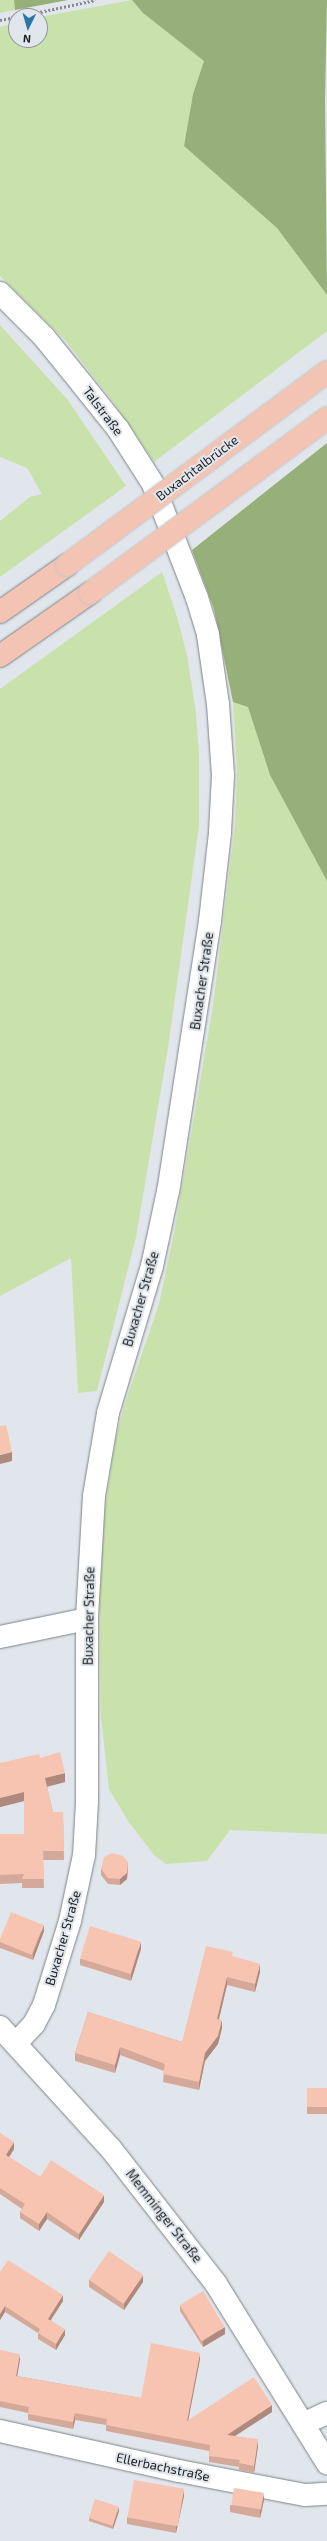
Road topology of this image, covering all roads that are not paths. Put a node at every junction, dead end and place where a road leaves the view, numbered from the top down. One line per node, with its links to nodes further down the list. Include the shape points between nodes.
1 (0, 293): 4 (street, Talstraße, via 44,337 118,429 153,484)
2 (327, 372): 5 (highway, Buxachtalbrücke, bridge)
3 (327, 418): 6 (highway, bridge, via 90,593)
4 (177, 547): 7 (street, Buxacher Straße, via 199,606 215,673 223,775 220,833 193,1043 168,1191 152,1266 108,1413 99,1458 93,1511)
5 (0, 612)
6 (0, 656)
7 (87, 1619): 8 (street); 10 (street, Buxacher Straße, via 87,1802 84,1855 70,1921 44,2005 34,2024)
8 (0, 1637)
9 (0, 2027): 10 (street, Memminger Straße)
10 (16, 2043): 12 (street, Memminger Straße, via 111,2149 216,2284)
11 (327, 2413): 12 (street)
12 (303, 2424): 14 (street, Memminger Straße)
13 (0, 2431): 15 (street, Ellerbachstraße, via 179,2471 305,2495)
14 (327, 2463)
15 (327, 2494)

